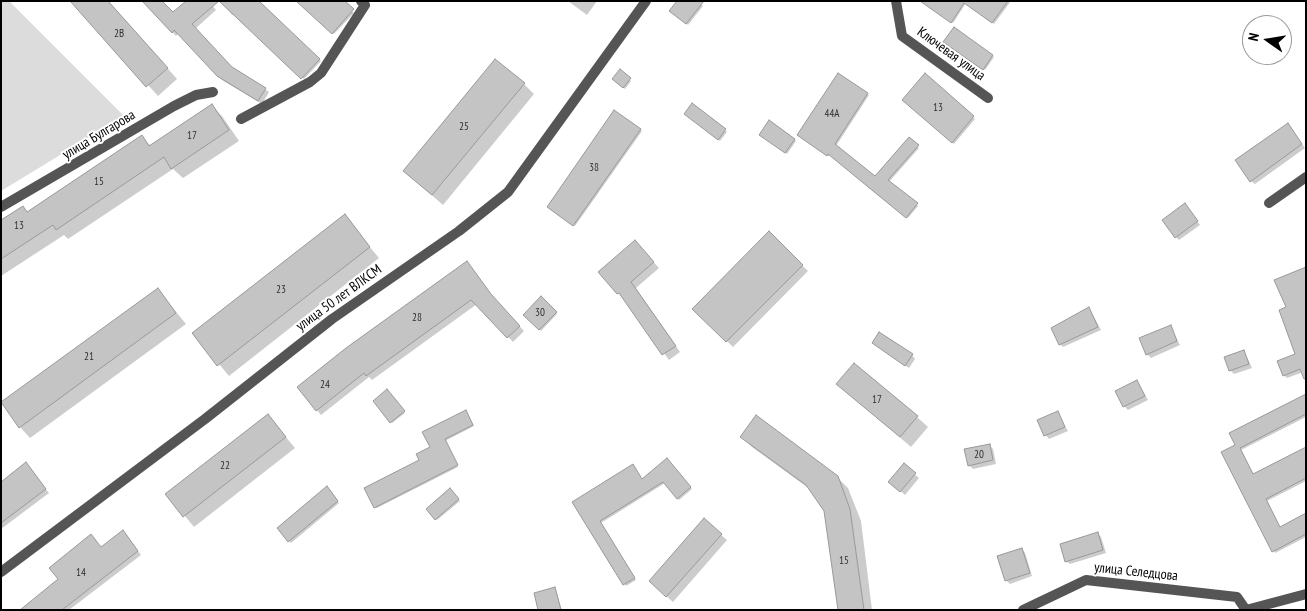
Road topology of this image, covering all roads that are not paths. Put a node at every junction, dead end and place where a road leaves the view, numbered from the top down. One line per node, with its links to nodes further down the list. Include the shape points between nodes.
1 (646, 1): 10 (street, улица 50 лет ВЛКСМ, via 508,192 332,320)
2 (896, 1): 5 (street, Ключевая улица, via 902,36)
3 (364, 3): 6 (street, via 321,73)
4 (213, 92): 9 (street, улица Булгарова, via 196,95)
5 (988, 98)
6 (241, 119)
7 (1306, 177): 8 (street)
8 (1269, 203)
9 (1, 207)
10 (1, 572)
11 (1306, 594): 13 (street, улица Селедцова)
12 (1023, 610): 13 (street, улица Селедцова, via 1086,580 1237,597)
13 (1246, 610)

